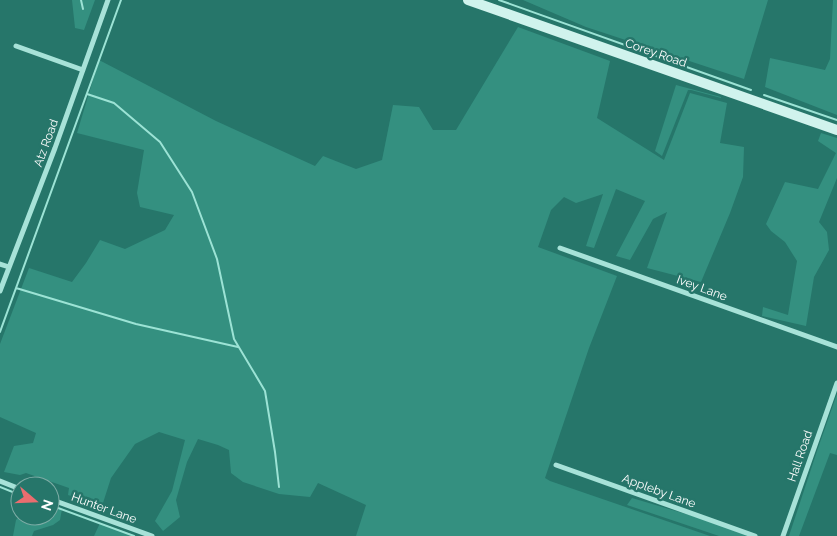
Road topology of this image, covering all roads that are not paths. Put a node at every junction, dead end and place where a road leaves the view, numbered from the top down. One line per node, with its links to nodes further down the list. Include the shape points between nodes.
1 (108, 0): 4 (street, Atz Road)
2 (468, 0): 5 (street, Corey Road)
3 (16, 46): 4 (street)
4 (83, 70): 8 (street, Atz Road)
5 (837, 130)
6 (560, 248): 10 (street, Ivey Lane)
7 (0, 264): 8 (street)
8 (9, 267): 9 (street, Atz Road)
9 (0, 291)
10 (837, 347)
11 (837, 383): 16 (street, Hall Road)
12 (556, 465): 15 (street, Appleby Lane)
13 (60, 503): 14 (street, Hunter Lane)
14 (152, 536)
15 (755, 536)
16 (783, 536)

